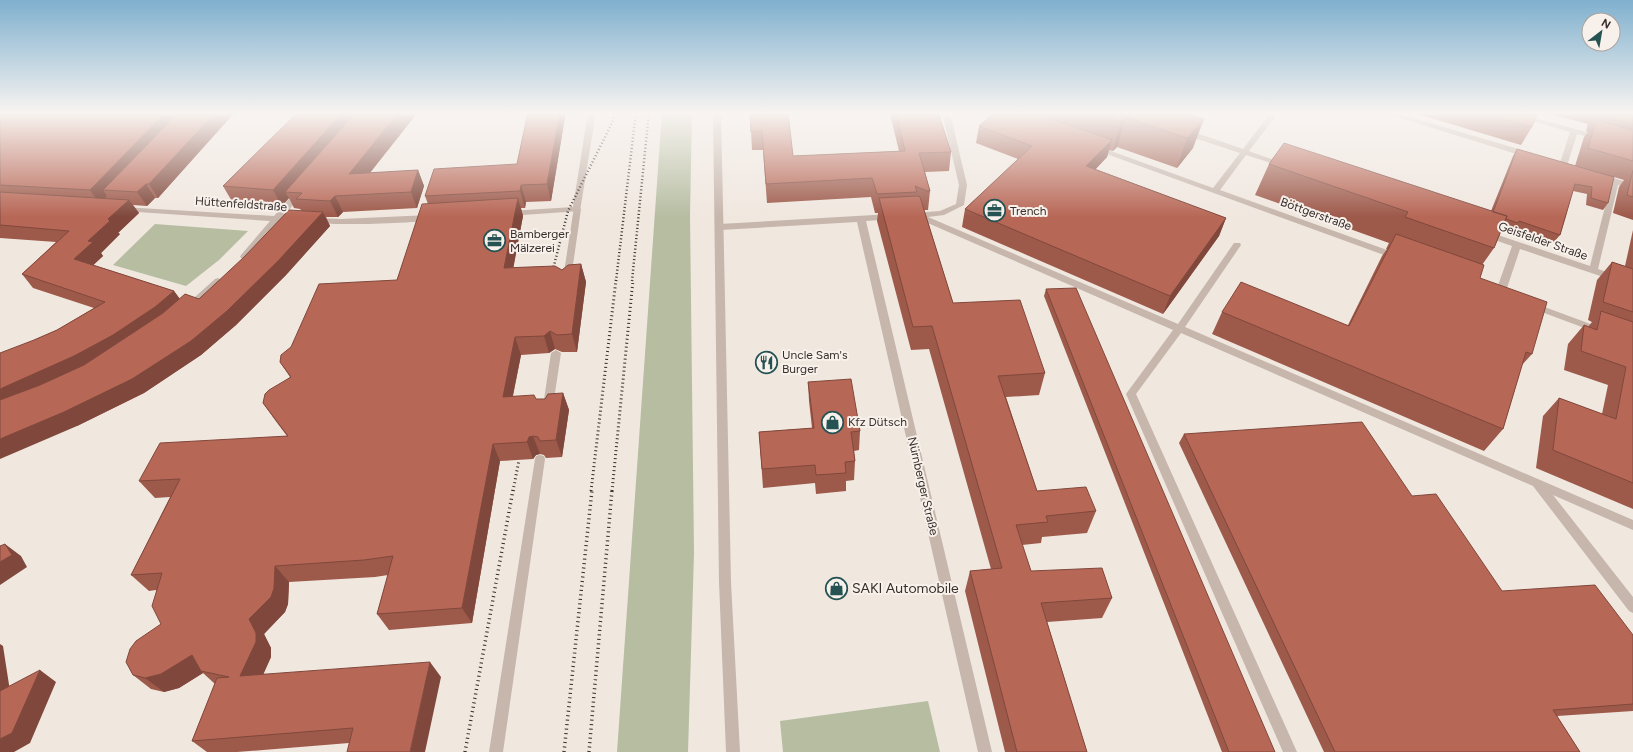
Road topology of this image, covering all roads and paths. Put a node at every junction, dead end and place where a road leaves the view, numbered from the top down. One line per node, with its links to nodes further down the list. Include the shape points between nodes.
1 (586, 147): 19 (street)
2 (718, 147): 25 (street)
3 (954, 147): 21 (street, via 963,185 960,205 941,213)
4 (1090, 147): 17 (street, Böttgerstraße)
5 (1229, 147): 9 (street)
6 (1248, 147): 9 (street)
7 (1501, 147): 10 (street)
8 (1569, 147): 11 (street)
9 (1244, 152): 12 (street); 17 (street)
10 (1534, 157)
11 (1563, 166)
12 (1288, 167)
13 (1593, 175): 14 (street)
14 (1615, 181): 15 (street); 31 (street)
15 (1633, 187)
16 (302, 189): 23 (street)
17 (1215, 190): 29 (street, Böttgerstraße)
18 (116, 208): 23 (street, Hüttenfeldstraße)
19 (577, 209): 20 (street); 33 (street)
20 (498, 214)
21 (910, 216): 24 (street); 38 (street)
22 (436, 217): 23 (street, Hüttenfeldstraße, via 341,222)
23 (277, 219): 30 (street)
24 (861, 219): 25 (street); 48 (street, Nürnberger Straße)
25 (720, 227): 47 (street, via 725,582)
26 (1480, 232): 28 (street, Geisfelder Straße)
27 (1237, 245): 38 (street)
28 (1517, 245): 31 (street, Geisfelder Straße); 35 (street)
29 (1410, 261)
30 (239, 262)
31 (1593, 270): 34 (street, Geisfelder Straße)
32 (227, 273): 37 (street)
33 (566, 283)
34 (1633, 284)
35 (1500, 294)
36 (1522, 302): 39 (street)
37 (181, 314)
38 (1179, 329): 43 (street); 49 (street, via 1132,394)
39 (1611, 334)
40 (556, 353): 41 (street)
41 (547, 412)
42 (540, 459): 46 (street)
43 (1537, 483): 44 (street); 45 (street)
44 (1633, 525)
45 (1633, 607)
46 (496, 752)
47 (733, 752)
48 (985, 752)
49 (1290, 752)

